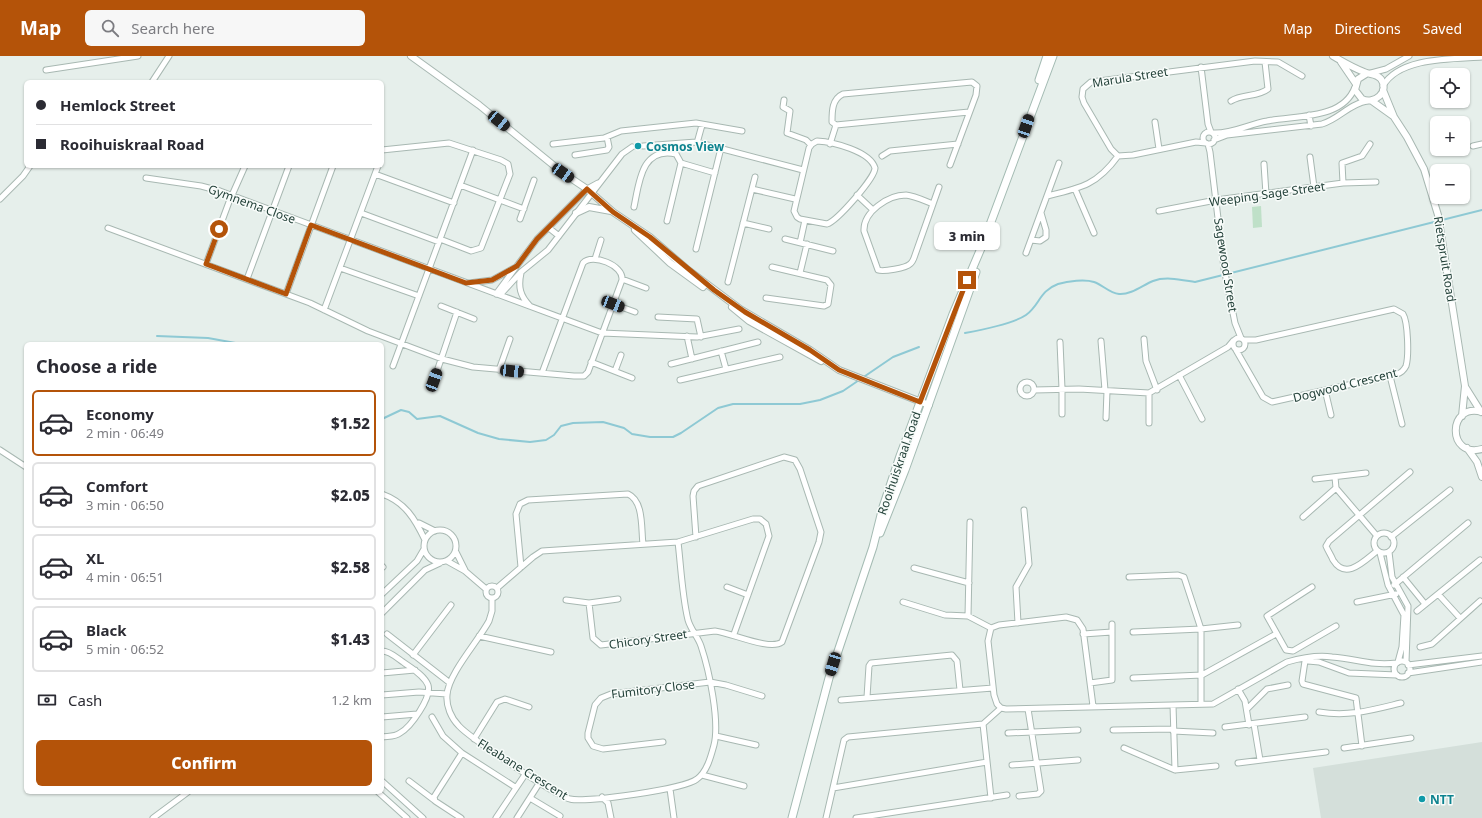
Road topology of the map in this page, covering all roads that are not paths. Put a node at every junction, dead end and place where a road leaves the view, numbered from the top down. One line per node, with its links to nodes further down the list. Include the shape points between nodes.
1 (138, 56): 14 (street)
2 (169, 56): 17 (street)
3 (411, 56): 76 (street)
4 (1047, 56): 24 (main road, Rooihuiskraal Road)
5 (1053, 56): 24 (main road, Rooihuiskraal Road)
6 (1333, 56): 10 (street)
7 (1409, 56): 15 (street, via 1392,67)
8 (1425, 56): 12 (street)
9 (1482, 57): 12 (street)
10 (1340, 61): 15 (street); 18 (street)
11 (1265, 62): 13 (street, Marula Street, via 1255,60); 16 (street, Marula Street, via 1281,63); 21 (street, via 1268,90)
12 (1426, 63): 19 (street, via 1398,70 1387,79)
13 (1202, 67): 32 (street); 52 (street, Marula Street, via 1091,82 1085,85 1082,99 1111,149)
14 (46, 70)
15 (1369, 74): 18 (street, via 1360,77); 19 (street, via 1379,78)
16 (1302, 76)
17 (153, 80)
18 (1355, 86): 22 (street, via 1360,97); 25 (street, via 1350,98 1340,106)
19 (1383, 88): 22 (street, via 1379,97); 26 (street, Rietspruit Road)
20 (784, 100): 42 (street, via 783,107 790,111 788,134 806,140)
21 (1231, 101)
22 (1370, 101): 26 (street, Rietspruit Road); 30 (street, via 1352,106 1326,123)
23 (969, 112): 29 (street); 29 (street, via 977,88 974,82 843,94 838,97 832,109 832,122); 39 (street)
24 (1030, 113): 113 (main road, Rooihuiskraal Road)
25 (1309, 115): 30 (street); 32 (street)
26 (1394, 117): 178 (street, Rietspruit Road, via 1408,137 1424,169 1438,215)
27 (1155, 122): 48 (street)
28 (702, 124): 31 (street); 33 (street, via 621,131); 36 (street)
29 (836, 126): 38 (street)
30 (1311, 126): 35 (street, via 1227,135)
31 (742, 131)
32 (1208, 134): 34 (street); 35 (street); 35 (street)
33 (607, 137): 37 (street); 50 (street, via 607,150)
34 (1196, 142): 35 (street); 48 (street)
35 (1210, 142): 84 (street, Sagewood Street)
36 (697, 143): 43 (street); 46 (street)
37 (553, 144)
38 (830, 144): 42 (street, via 819,141); 77 (street, via 859,152 874,166 873,176)
39 (958, 144): 51 (street, via 890,151); 57 (street)
40 (1370, 144): 70 (street, via 1362,156 1342,163)
41 (1482, 144): 44 (street)
42 (811, 145): 63 (street)
43 (643, 146)
44 (1473, 146)
45 (632, 147): 76 (street, via 622,154)
46 (721, 148): 63 (street); 64 (street)
47 (473, 150): 49 (street, via 446,143); 71 (street); 82 (street, via 508,165 510,174)
48 (1159, 150): 52 (street)
49 (384, 151)
50 (575, 155)
51 (882, 156)
52 (1118, 156): 75 (street, via 1091,183)
53 (1310, 157): 73 (street)
54 (681, 163): 64 (street); 87 (street, via 674,154 656,156 648,160 643,168); 98 (street)
55 (1060, 163): 80 (street)
56 (1264, 164): 78 (street)
57 (950, 165)
58 (29, 168): 81 (street)
59 (244, 168): 79 (street)
60 (288, 168): 90 (street)
61 (332, 168): 100 (street)
62 (377, 168): 65 (street)
63 (803, 170): 83 (street)
64 (715, 173): 114 (street)
65 (375, 174): 85 (street); 93 (street)
66 (754, 177): 74 (street)
67 (146, 178): 79 (street, Gymnema Close, via 201,186)
68 (534, 180): 88 (street)
69 (1376, 182): 70 (street, Weeping Sage Street)
70 (1343, 183): 73 (street, Weeping Sage Street)
71 (460, 185): 82 (street); 85 (street)
72 (939, 187): 86 (street)
73 (1314, 187): 78 (street, Weeping Sage Street)
74 (752, 189): 83 (street); 99 (street)
75 (1075, 189): 80 (street); 104 (street)
76 (590, 191): 92 (street); 94 (street); 102 (street)
77 (857, 194): 89 (street); 97 (street, via 831,223)
78 (1266, 194): 84 (street, Weeping Sage Street)
79 (231, 196): 90 (street, Gymnema Close); 118 (street)
80 (1047, 196): 95 (street)
81 (0, 199)
82 (501, 199): 88 (street); 110 (street, via 484,244 479,250 469,250)
83 (795, 199): 97 (street, via 794,213 798,218)
84 (1216, 200): 91 (street, Weeping Sage Street); 144 (street, Sagewood Street, via 1224,268)
85 (454, 203): 110 (street)
86 (933, 204): 89 (street, via 904,195 893,197); 89 (street, via 911,264 883,271 877,269 864,231)
87 (634, 207)
88 (524, 209): 96 (street)
89 (873, 210)
90 (272, 211): 100 (street, Gymnema Close); 125 (street)
91 (1159, 211)
92 (613, 212): 94 (street, via 589,207); 185 (street, via 650,237 745,312 810,350 826,363 852,376)
93 (360, 213): 106 (street); 110 (street)
94 (576, 213): 105 (street)
95 (1041, 213): 109 (street); 109 (street, via 1046,235 1042,240)
96 (520, 219)
97 (805, 220): 111 (street)
98 (667, 222)
99 (743, 223): 103 (street); 127 (street)
100 (311, 225): 106 (street, Gymnema Close); 130 (street)
101 (108, 228): 118 (street)
102 (549, 228): 105 (street); 119 (street, via 537,239)
103 (769, 230)
104 (1094, 234)
105 (559, 236): 123 (street, via 548,250)
106 (351, 240): 121 (street); 122 (street, Gymnema Close)
107 (601, 240): 117 (street)
108 (785, 240): 111 (street)
109 (1031, 240): 116 (street)
110 (440, 241): 122 (street)
111 (800, 242): 112 (street)
112 (807, 244): 115 (street); 124 (street)
113 (982, 246): 185 (main road, Rooihuiskraal Road); 186 (main road, Rooihuiskraal Road, via 977,267)
114 (696, 249)
115 (833, 251)
116 (1026, 254)
117 (595, 259): 126 (street, via 618,268 622,273); 141 (street, via 586,260 582,266)
118 (206, 264): 125 (street)
119 (517, 266): 128 (street, via 492,280); 131 (street)
120 (772, 267): 124 (street)
121 (340, 268): 132 (street); 137 (street)
122 (429, 269): 128 (street, Gymnema Close); 132 (street)
123 (522, 272): 131 (street); 136 (street, via 520,290)
124 (800, 273): 133 (street, via 829,282 831,287 827,305)
125 (247, 279): 130 (street)
126 (622, 279): 129 (street); 134 (street)
127 (728, 282)
128 (466, 283): 131 (street, Gymnema Close)
129 (646, 288)
130 (286, 294): 137 (street)
131 (498, 294): 136 (street, Gymnema Close)
132 (419, 296): 156 (street)
133 (766, 298)
134 (613, 304): 139 (street); 145 (street)
135 (441, 306): 138 (street)
136 (530, 306): 141 (street, Gymnema Close)
137 (324, 310): 156 (street, via 368,331)
138 (457, 312): 142 (street); 163 (street)
139 (635, 312)
140 (658, 317): 147 (street, via 697,319)
141 (562, 318): 145 (street, Gymnema Close); 172 (street)
142 (474, 319)
143 (739, 329): 147 (street, Gymnema Close)
144 (1237, 331): 150 (street, Sagewood Street); 151 (street, Sagewood Street)
145 (602, 333): 146 (street, Gymnema Close); 165 (street)
146 (686, 336): 147 (street, Gymnema Close); 164 (street)
147 (701, 337)
148 (510, 339): 170 (street)
149 (1144, 339): 181 (street, via 1146,361)
150 (1243, 339): 151 (street, Dogwood Crescent); 152 (street, Dogwood Crescent); 158 (street)
151 (1234, 340): 157 (street); 159 (street)
152 (1256, 340): 158 (street, Dogwood Crescent); 174 (street, Dogwood Crescent, via 1396,309 1406,320 1407,363 1401,372)
153 (1101, 341): 183 (street)
154 (758, 342): 160 (street)
155 (1060, 342): 179 (street)
156 (402, 343): 163 (street); 168 (street)
157 (1228, 347): 159 (street); 173 (street)
158 (1244, 348): 159 (street); 166 (street, Dogwood Crescent)
159 (1235, 349): 166 (street, Dogwood Crescent)
160 (721, 351): 164 (street); 169 (street)
161 (621, 355): 171 (street)
162 (780, 357): 169 (street)
163 (442, 359): 170 (street, via 464,366); 176 (street)
164 (692, 359): 167 (street)
165 (592, 362): 171 (street); 172 (street, via 587,374 582,376)
166 (1243, 362): 182 (street, Dogwood Crescent, via 1263,397 1269,402)
167 (671, 364)
168 (393, 366)
169 (726, 369): 177 (street)
170 (499, 370): 172 (street)
171 (615, 371): 175 (street)
172 (542, 373)
173 (1180, 376): 181 (street); 192 (street)
174 (1390, 376): 182 (street, Dogwood Crescent); 194 (street)
175 (632, 378)
176 (434, 380)
177 (680, 380)
178 (1465, 386): 187 (street, Rietspruit Road); 190 (street, Rietspruit Road)
179 (1062, 389): 180 (street); 183 (street); 188 (street)
180 (1034, 390)
181 (1157, 390): 184 (street)
182 (1325, 390): 189 (street)
183 (1106, 391): 184 (street); 191 (street)
184 (1149, 393): 193 (street)
185 (920, 402): 186 (street); 220 (main road, Rooihuiskraal Road, via 883,507)
186 (928, 405): 220 (main road, Rooihuiskraal Road)
187 (1482, 412): 190 (street, via 1473,411)
188 (1062, 414)
189 (1331, 415)
190 (1462, 416): 195 (street, Rietspruit Road, via 1455,432 1460,443)
191 (1106, 418)
192 (1202, 419)
193 (1149, 423)
194 (1402, 424)
195 (1467, 448): 196 (street); 200 (street)
196 (1482, 449)
197 (0, 450): 198 (street)
198 (24, 466)
199 (1410, 472): 208 (street)
200 (1482, 472)
201 (1366, 473): 202 (street)
202 (1335, 477): 203 (street); 204 (street)
203 (1315, 480)
204 (1336, 488): 208 (street); 209 (street)
205 (1450, 490): 216 (street)
206 (384, 495): 210 (street, via 399,503)
207 (1024, 510): 257 (street, via 1029,564 1016,587)
208 (1360, 516): 214 (street); 223 (street, via 1329,541 1327,548 1338,567 1343,569 1357,567)
209 (1303, 517)
210 (416, 520): 213 (street); 217 (street)
211 (970, 522): 232 (street)
212 (1468, 523): 231 (street)
213 (434, 531): 217 (street); 222 (street, via 445,530 454,536)
214 (1377, 536): 216 (street, via 1384,533); 223 (street, via 1374,543)
215 (696, 537): 218 (street); 242 (street, via 753,519 765,522 769,536); 268 (street, via 693,496 698,486 784,457 792,458 798,464 821,534 786,637 778,645 768,646)
216 (1391, 537): 224 (street, via 1394,545)
217 (425, 540): 221 (street)
218 (678, 542): 219 (street); 266 (street, via 686,612)
219 (643, 544): 227 (street, via 546,550 536,554); 227 (street, via 638,503 628,494 528,500 520,504 516,514)
220 (873, 547): 369 (main road, Rooihuiskraal Road, via 829,678)
221 (424, 549): 226 (street, via 432,560); 239 (street, via 416,561)
222 (456, 552): 226 (street); 229 (street)
223 (1379, 552): 224 (street); 237 (street)
224 (1389, 552): 233 (street)
225 (1480, 560): 241 (street)
226 (444, 562): 229 (street); 253 (street, via 425,570)
227 (521, 567): 235 (street)
228 (914, 568): 232 (street)
229 (466, 571): 238 (street)
230 (1129, 577): 262 (street, via 1182,575 1194,603)
231 (1403, 577): 233 (street); 251 (street)
232 (969, 583): 255 (street)
233 (1395, 584): 237 (street); 240 (street)
234 (1312, 587): 270 (street, via 1268,614 1267,618)
235 (497, 588): 238 (street, via 492,586); 244 (street, via 498,593)
236 (727, 588): 242 (street)
237 (1390, 588): 243 (street)
238 (486, 589): 244 (street, via 487,596)
239 (384, 592)
240 (1400, 592): 243 (street); 265 (street, via 1408,606)
241 (1438, 594): 251 (street); 256 (street)
242 (748, 595): 268 (street)
243 (1394, 596): 248 (street); 265 (street, via 1404,615)
244 (492, 598): 271 (street, Fleabane Crescent, via 491,617)
245 (618, 599): 250 (street)
246 (566, 600): 250 (street)
247 (903, 602): 255 (street, via 945,615)
248 (1356, 602)
249 (1480, 602): 256 (street)
250 (589, 603): 266 (street, Chicory Street, via 593,638 601,646)
251 (1425, 604): 254 (street)
252 (451, 605): 275 (street)
253 (384, 611)
254 (1417, 611)
255 (968, 616): 261 (street)
256 (1460, 618): 272 (street, via 1432,644)
257 (1018, 622): 261 (street); 269 (street, via 1070,617 1080,622)
258 (1112, 624): 263 (street)
259 (1238, 625): 262 (street)
260 (1336, 626): 270 (street, via 1290,652)
261 (991, 628): 292 (street, via 988,641)
262 (1201, 629): 264 (street); 285 (street)
263 (1112, 632): 269 (street); 290 (street, via 1112,680)
264 (1133, 632)
265 (1405, 632): 278 (street); 280 (street)
266 (694, 633): 268 (street, via 715,631); 288 (street, via 701,647)
267 (387, 634): 275 (street)
268 (734, 634)
269 (1083, 634): 290 (street)
270 (1276, 634): 285 (street)
271 (479, 636): 274 (street); 289 (street, Fleabane Crescent)
272 (1420, 647)
273 (384, 651): 281 (street)
274 (551, 652)
275 (414, 655): 289 (street)
276 (1482, 656): 280 (street)
277 (1305, 661): 282 (street, via 1288,664); 286 (street, via 1319,662 1349,673); 310 (street, via 1302,681 1304,684 1355,697)
278 (1398, 662): 280 (street); 282 (street, via 1380,665 1333,657 1305,658 1286,662); 286 (street, via 1394,669)
279 (1482, 662): 283 (street)
280 (1407, 664): 283 (street)
281 (415, 670): 284 (street); 295 (street, via 426,682)
282 (1273, 671): 293 (street)
283 (1408, 672): 286 (street, via 1404,676)
284 (384, 673)
285 (1202, 675): 287 (street); 302 (street)
286 (1397, 675)
287 (1133, 678)
288 (710, 682): 298 (street); 324 (street); 328 (street, Fumitory Close, via 611,694 601,698 595,705 588,733 593,746 603,749)
289 (450, 683): 296 (street, Fleabane Crescent)
290 (1090, 683): 304 (street)
291 (1288, 685): 308 (street, via 1267,689)
292 (993, 688): 294 (street); 306 (street, via 995,701)
293 (1238, 689): 302 (street, via 1219,701); 308 (street)
294 (960, 690): 299 (street); 299 (street, via 957,661 952,655 872,663 869,666)
295 (429, 692): 296 (street); 297 (street); 311 (street)
296 (447, 694): 326 (street, Fleabane Crescent, via 448,708 455,722)
297 (384, 695)
298 (762, 696)
299 (868, 697): 300 (street)
300 (841, 700)
301 (1401, 703): 310 (street)
302 (1201, 704): 303 (street)
303 (1174, 705): 304 (street); 320 (street)
304 (1093, 706): 307 (street)
305 (529, 707): 326 (street, via 505,699 497,702)
306 (1001, 708): 307 (street); 315 (street)
307 (1028, 709): 321 (street)
308 (1247, 709): 316 (street)
309 (1319, 712): 310 (street)
310 (1358, 713): 330 (street)
311 (417, 714): 312 (street); 325 (street, via 400,733)
312 (384, 717)
313 (432, 717): 334 (street, via 444,736)
314 (1306, 718): 316 (street)
315 (983, 724): 337 (street); 350 (street, via 848,737 844,740)
316 (1252, 724): 317 (street); 336 (street)
317 (1225, 727)
318 (1078, 730): 321 (street)
319 (1113, 730): 320 (street)
320 (1173, 730): 323 (street); 342 (street)
321 (1031, 731): 322 (street); 338 (street)
322 (1008, 732)
323 (1213, 733)
324 (716, 736): 329 (street); 344 (street)
325 (384, 737)
326 (474, 738): 343 (street, Fleabane Crescent)
327 (1411, 738): 330 (street)
328 (663, 742)
329 (756, 745)
330 (1362, 746): 332 (street)
331 (1124, 748): 342 (street)
332 (1344, 748)
333 (1326, 752): 336 (street)
334 (462, 753): 349 (street); 359 (street, via 435,794)
335 (1078, 760): 338 (street)
336 (1260, 760): 339 (street)
337 (987, 762): 350 (street); 358 (street)
338 (1037, 763): 340 (street); 355 (street, via 1040,792)
339 (1238, 763)
340 (1012, 766)
341 (1216, 766): 342 (street)
342 (1175, 770)
343 (526, 773): 346 (street, Fleabane Crescent); 349 (street)
344 (702, 774): 348 (street); 351 (street, Fleabane Crescent, via 692,783)
345 (409, 782): 359 (street)
346 (540, 782): 356 (street, Fleabane Crescent, via 569,799); 357 (street)
347 (384, 783): 363 (street)
348 (744, 786)
349 (515, 787): 365 (street)
350 (833, 788): 370 (street)
351 (670, 789): 356 (street, Fleabane Crescent); 368 (street)
352 (185, 794): 361 (street)
353 (380, 794): 362 (street)
354 (1007, 796): 358 (street)
355 (1019, 796)
356 (602, 797): 367 (street, via 608,804)
357 (530, 798): 360 (street); 366 (street)
358 (991, 798): 371 (street)
359 (434, 800): 364 (street)
360 (560, 816)
361 (153, 818)
362 (407, 818)
363 (423, 818)
364 (462, 818)
365 (496, 818)
366 (517, 818)
367 (611, 818)
368 (674, 818)
369 (792, 818)
370 (826, 818)
371 (856, 818)

